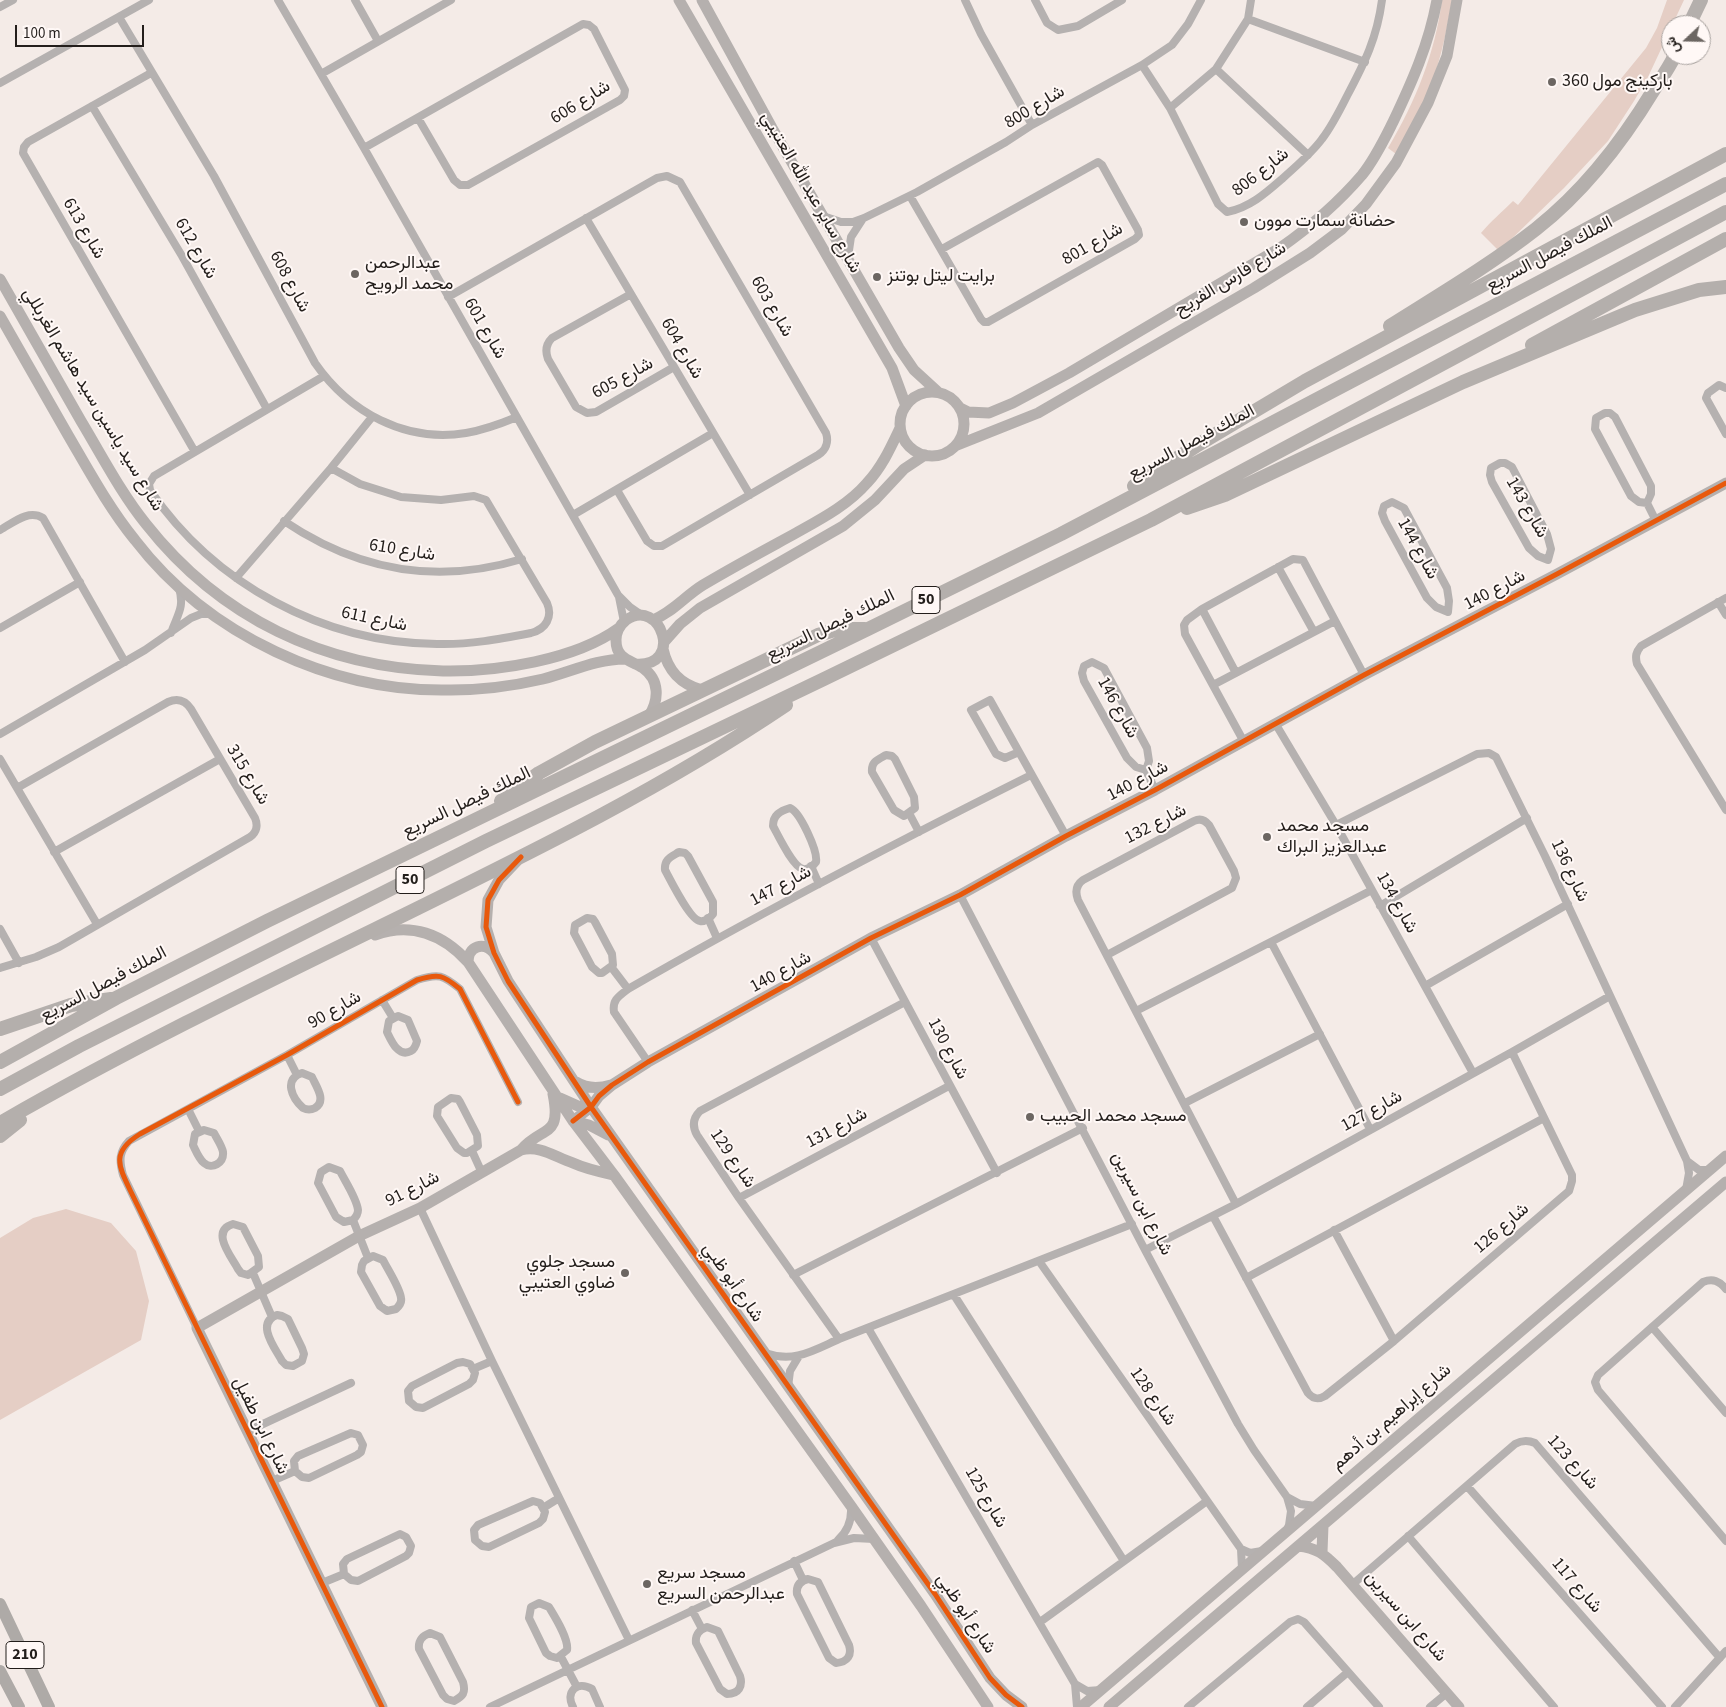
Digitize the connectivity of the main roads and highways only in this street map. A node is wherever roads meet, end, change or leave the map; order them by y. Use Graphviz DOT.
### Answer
graph roads {
  1 [pos="1701,0"];
  2 [pos="1694,15"];
  3 [pos="1669,65"];
  4 [pos="1726,154"];
  5 [pos="1726,184"];
  6 [pos="1726,212"];
  7 [pos="1726,239"];
  8 [pos="1726,287"];
  9 [pos="1305,381"];
  10 [pos="1463,382"];
  11 [pos="1151,520"];
  12 [pos="1060,534"];
  13 [pos="868,629"];
  14 [pos="824,679"];
  15 [pos="486,814"];
  16 [pos="116,998"];
  17 [pos="0,1029"];
  18 [pos="0,1062"];
  19 [pos="69,1084"];
  20 [pos="0,1089"];
  21 [pos="0,1123"];
  22 [pos="0,1136"];
  23 [pos="0,1604"];
  24 [pos="0,1671"];
  25 [pos="19,1707"];
  26 [pos="49,1707"];
  1 -- 2 [label="highway"];
  3 -- 9 [label="highway"];
  4 -- 9 [label="highway"];
  5 -- 12 [label="highway, الملك فيصل السريع / 50"];
  6 -- 11 [label="highway, 50"];
  7 -- 10 [label="highway"];
  8 -- 10 [label="highway"];
  9 -- 12 [label="highway"];
  10 -- 11 [label="highway"];
  11 -- 14 [label="highway, 50"];
  12 -- 13 [label="highway, الملك فيصل السريع / 50"];
  13 -- 15 [label="highway, الملك فيصل السريع / 50"];
  13 -- 15 [label="highway"];
  14 -- 19 [label="highway"];
  14 -- 20 [label="highway, 50"];
  15 -- 16 [label="highway, الملك فيصل السريع / 50"];
  16 -- 17 [label="highway"];
  16 -- 18 [label="highway, الملك فيصل السريع / 50"];
  19 -- 21 [label="highway"];
  19 -- 22 [label="highway"];
  23 -- 26 [label="main road, 210"];
  24 -- 25 [label="main road, 210"];
}
